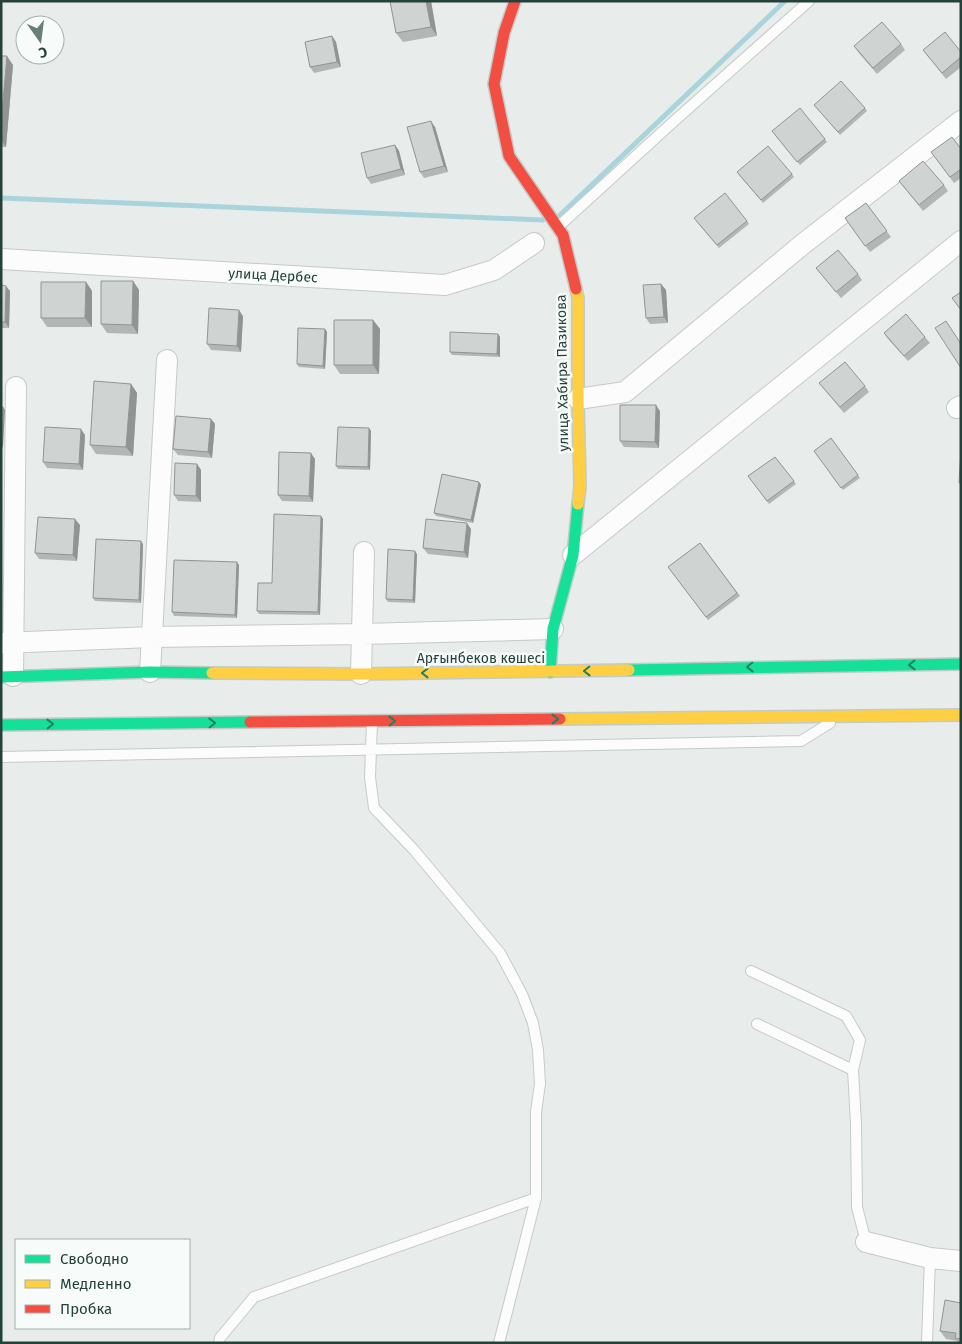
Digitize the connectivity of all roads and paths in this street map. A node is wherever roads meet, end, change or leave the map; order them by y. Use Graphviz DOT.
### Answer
graph roads {
  1 [pos="515,1"];
  2 [pos="809,1"];
  3 [pos="961,121"];
  4 [pos="558,227"];
  5 [pos="961,241"];
  6 [pos="534,243"];
  7 [pos="1,259"];
  8 [pos="167,360"];
  9 [pos="16,387"];
  10 [pos="578,399"];
  11 [pos="364,552"];
  12 [pos="573,555"];
  13 [pos="553,630"];
  14 [pos="362,634"];
  15 [pos="152,638"];
  16 [pos="7,643"];
  17 [pos="961,664"];
  18 [pos="150,672"];
  19 [pos="550,672"];
  20 [pos="361,674"];
  21 [pos="7,677"];
  22 [pos="961,715"];
  23 [pos="843,716"];
  24 [pos="372,721"];
  25 [pos="1,725"];
  26 [pos="371,749"];
  27 [pos="1,757"];
  28 [pos="751,971"];
  29 [pos="757,1024"];
  30 [pos="853,1070"];
  31 [pos="536,1198"];
  32 [pos="866,1242"];
  33 [pos="930,1258"];
  34 [pos="961,1261"];
  35 [pos="219,1343"];
  36 [pos="499,1343"];
  37 [pos="927,1343"];
  1 -- 4 [label="main road, улица Хабира Пазикова"];
  2 -- 4 [label="lane"];
  3 -- 10 [label="street"];
  4 -- 10 [label="main road, улица Хабира Пазикова"];
  5 -- 12 [label="street"];
  6 -- 7 [label="street, улица Дербес"];
  8 -- 15 [label="street"];
  9 -- 16 [label="street"];
  10 -- 12 [label="main road, улица Хабира Пазикова"];
  11 -- 14 [label="street"];
  12 -- 13 [label="main road, улица Хабира Пазикова"];
  13 -- 14 [label="street"];
  13 -- 19 [label="main road, улица Хабира Пазикова"];
  14 -- 15 [label="street"];
  14 -- 20 [label="street"];
  15 -- 16 [label="street"];
  15 -- 18 [label="street"];
  16 -- 21 [label="street"];
  17 -- 19 [label="main road, Арғынбеков көшесі, one-way"];
  18 -- 20 [label="main road, Арғынбеков көшесі"];
  18 -- 21 [label="main road, Арғынбеков көшесі"];
  19 -- 20 [label="main road, Арғынбеков көшесі, one-way"];
  22 -- 23 [label="main road"];
  24 -- 23 [label="main road, one-way"];
  23 -- 26 [label="lane"];
  25 -- 24 [label="main road, one-way"];
  24 -- 26 [label="lane"];
  26 -- 27 [label="lane"];
  26 -- 31 [label="lane"];
  28 -- 30 [label="lane"];
  29 -- 30 [label="lane"];
  30 -- 32 [label="lane"];
  31 -- 35 [label="lane"];
  31 -- 36 [label="lane"];
  32 -- 33 [label="street"];
  33 -- 34 [label="street"];
  33 -- 37 [label="lane"];
}
